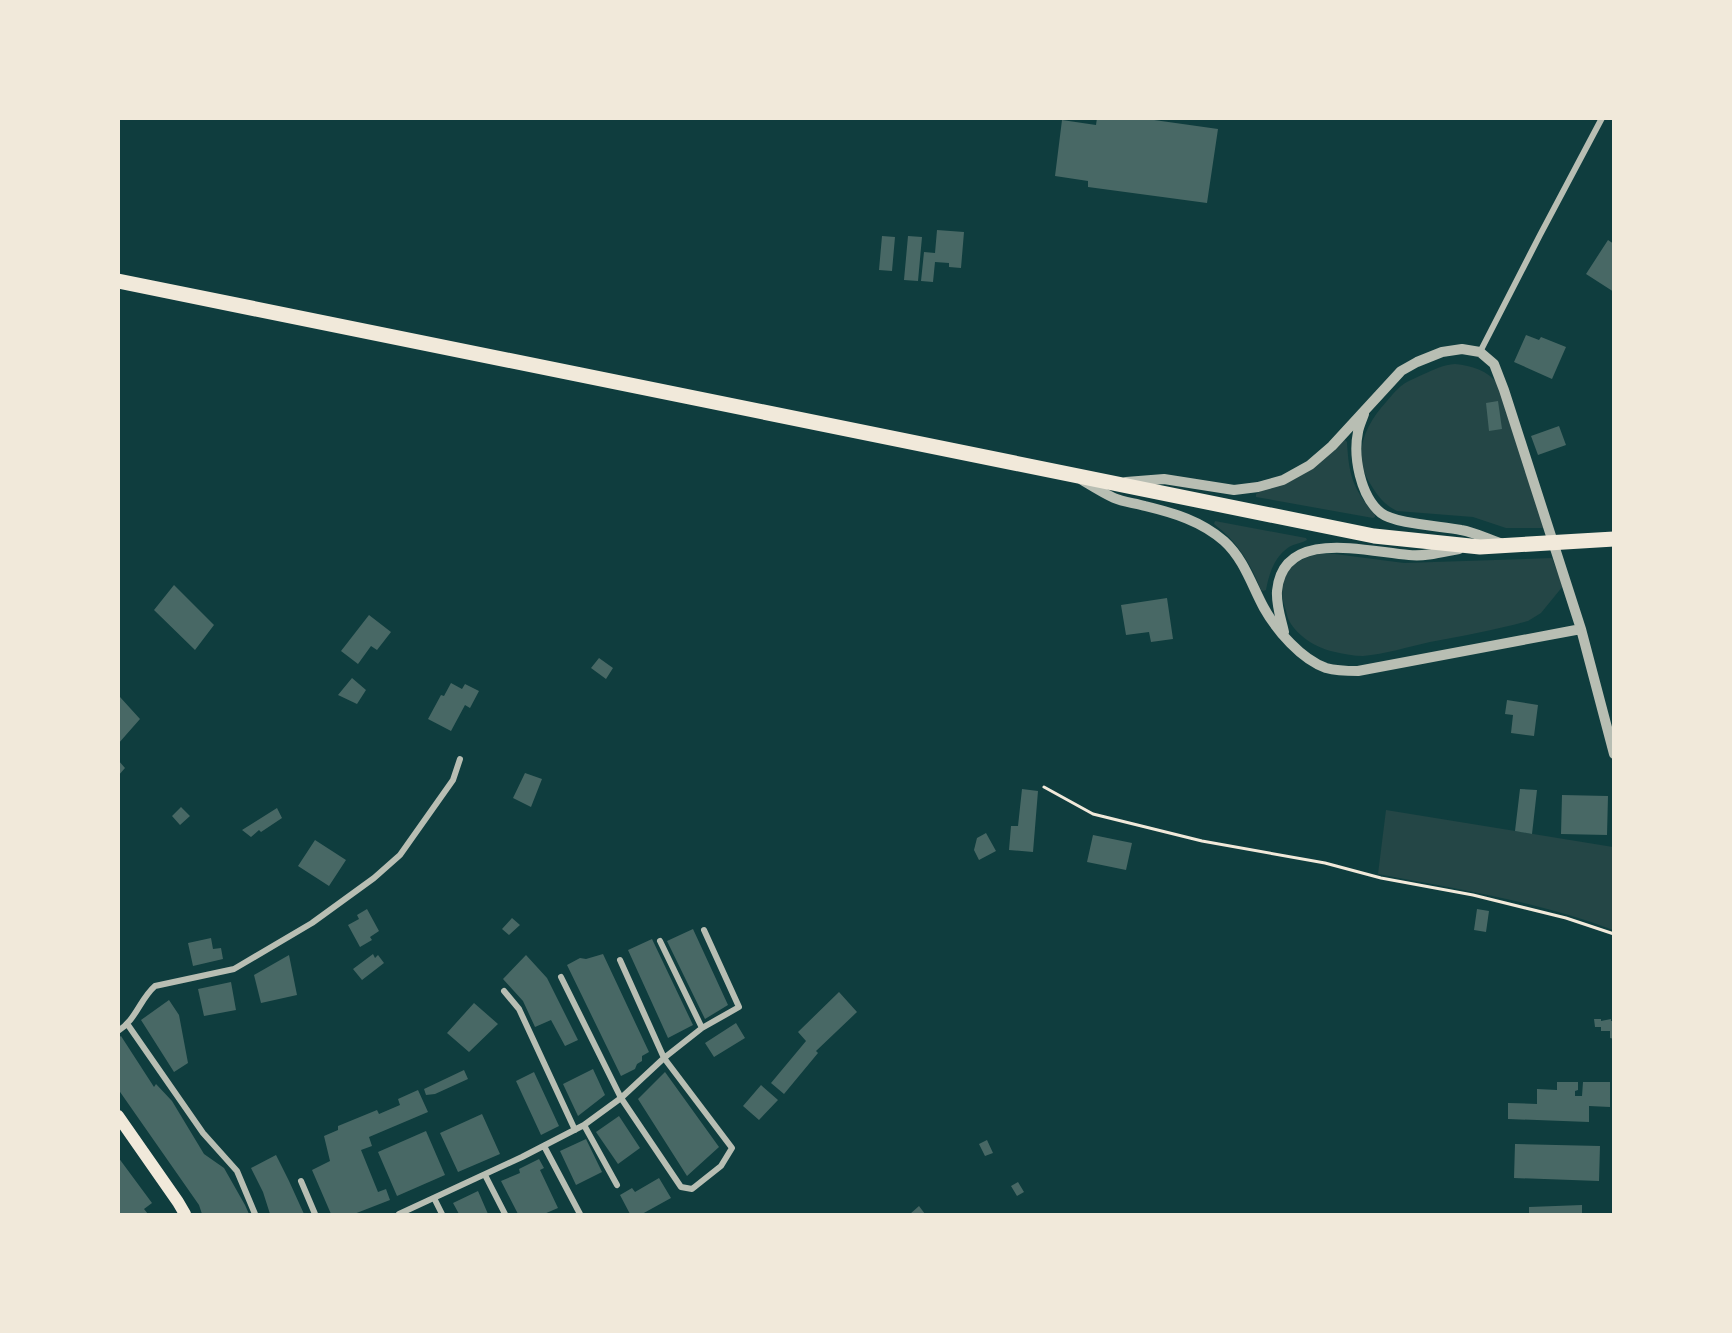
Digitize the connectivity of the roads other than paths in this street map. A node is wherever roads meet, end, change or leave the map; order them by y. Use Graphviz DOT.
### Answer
graph roads {
  1 [pos="1602,118"];
  2 [pos="118,281"];
  3 [pos="1480,352"];
  4 [pos="1366,408"];
  5 [pos="1071,474"];
  6 [pos="1115,483"];
  7 [pos="1614,539"];
  8 [pos="1480,546"];
  9 [pos="1508,546"];
  10 [pos="1581,629"];
  11 [pos="1286,638"];
  12 [pos="1614,754"];
  13 [pos="460,759"];
  14 [pos="704,930"];
  15 [pos="660,941"];
  16 [pos="620,960"];
  17 [pos="561,978"];
  18 [pos="504,991"];
  19 [pos="128,1025"];
  20 [pos="702,1028"];
  21 [pos="118,1031"];
  22 [pos="664,1058"];
  23 [pos="621,1098"];
  24 [pos="118,1116"];
  25 [pos="584,1125"];
  26 [pos="575,1130"];
  27 [pos="544,1146"];
  28 [pos="485,1175"];
  29 [pos="301,1181"];
  30 [pos="617,1185"];
  31 [pos="434,1198"];
  32 [pos="185,1215"];
  33 [pos="255,1215"];
  34 [pos="315,1215"];
  35 [pos="399,1215"];
  36 [pos="442,1215"];
  37 [pos="505,1215"];
  38 [pos="580,1215"];
  1 -- 3 [label="street"];
  2 -- 5 [label="main road"];
  3 -- 4 [label="street"];
  3 -- 10 [label="street"];
  4 -- 6 [label="street"];
  4 -- 9 [label="street"];
  5 -- 6 [label="main road"];
  5 -- 11 [label="street"];
  6 -- 8 [label="main road"];
  7 -- 9 [label="main road"];
  8 -- 9 [label="main road"];
  8 -- 11 [label="street"];
  10 -- 11 [label="street"];
  10 -- 12 [label="street"];
  13 -- 19 [label="street"];
  14 -- 20 [label="street"];
  15 -- 20 [label="street"];
  16 -- 22 [label="street"];
  17 -- 23 [label="street"];
  18 -- 26 [label="street"];
  19 -- 21 [label="street"];
  19 -- 33 [label="street"];
  20 -- 22 [label="street"];
  22 -- 23 [label="street"];
  22 -- 23 [label="street"];
  23 -- 25 [label="street"];
  24 -- 32 [label="main road"];
  25 -- 26 [label="street"];
  25 -- 30 [label="street"];
  26 -- 27 [label="street"];
  27 -- 28 [label="street"];
  27 -- 38 [label="street"];
  28 -- 31 [label="street"];
  28 -- 37 [label="street"];
  29 -- 34 [label="street"];
  31 -- 35 [label="street"];
  31 -- 36 [label="street"];
}
